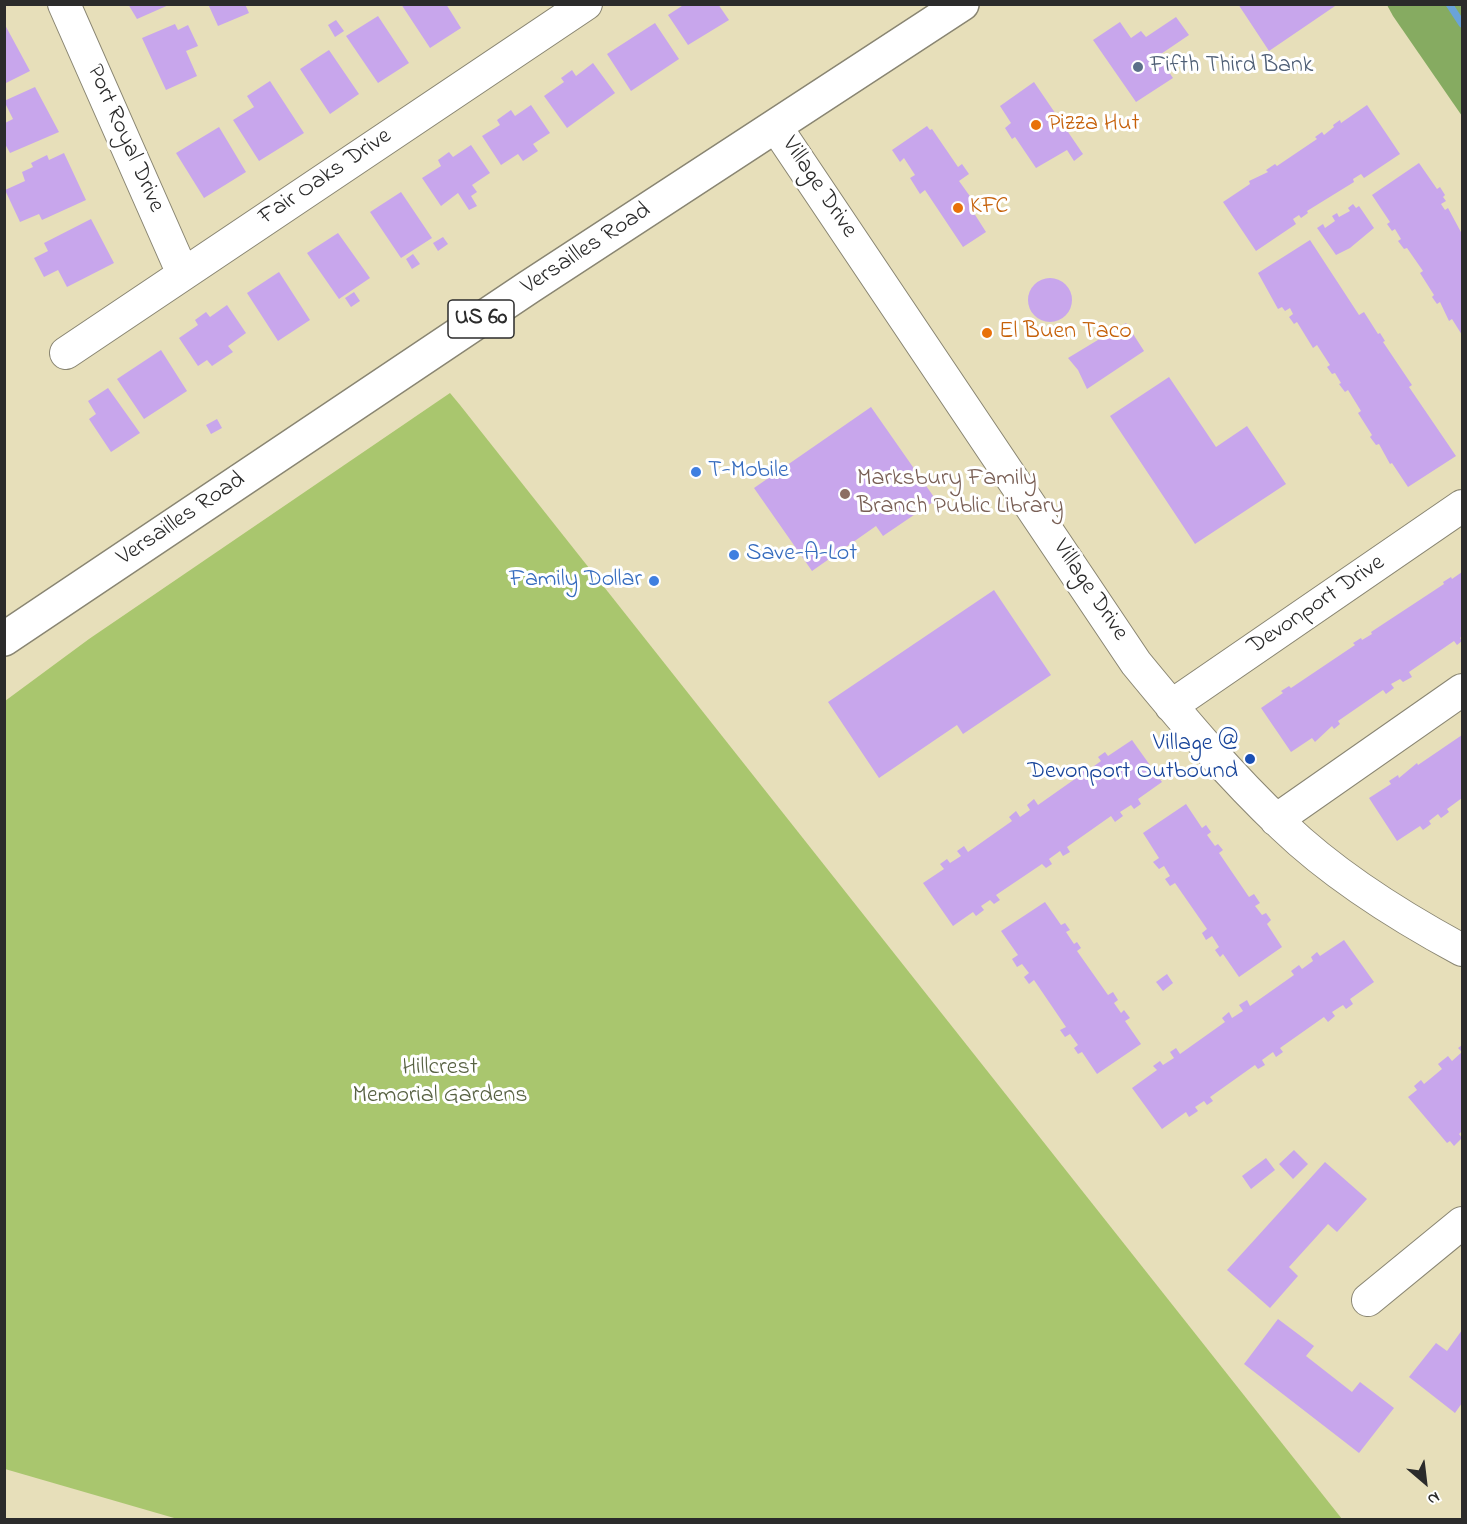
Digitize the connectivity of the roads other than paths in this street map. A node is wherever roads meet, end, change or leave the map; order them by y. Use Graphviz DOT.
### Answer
graph roads {
  1 [pos="64,4"];
  2 [pos="586,4"];
  3 [pos="962,4"];
  4 [pos="776,127"];
  5 [pos="183,274"];
  6 [pos="66,353"];
  7 [pos="1462,506"];
  8 [pos="4,639"];
  9 [pos="1462,690"];
  10 [pos="1171,706"];
  11 [pos="1276,820"];
  12 [pos="1462,950"];
  13 [pos="1462,1223"];
  14 [pos="1368,1300"];
  1 -- 5 [label="street, Port Royal Drive"];
  2 -- 5 [label="street, Fair Oaks Drive"];
  3 -- 4 [label="main road, Versailles Road / US 60"];
  4 -- 8 [label="main road, Versailles Road / US 60"];
  4 -- 10 [label="street, Village Drive"];
  5 -- 6 [label="street, Fair Oaks Drive"];
  7 -- 10 [label="street, Devonport Drive"];
  9 -- 11 [label="street"];
  10 -- 11 [label="street, Village Drive"];
  11 -- 12 [label="street, Village Drive"];
  13 -- 14 [label="street"];
}
